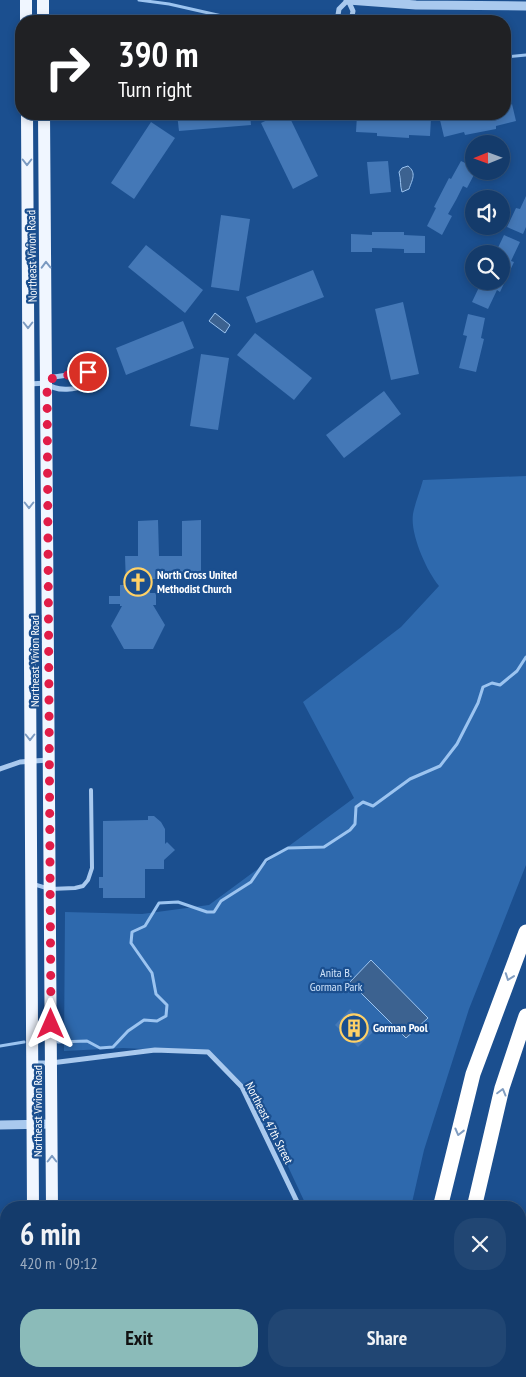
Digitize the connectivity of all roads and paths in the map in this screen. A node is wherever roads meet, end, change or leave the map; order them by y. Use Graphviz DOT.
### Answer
graph roads {
  1 [pos="26,0"];
  2 [pos="43,0"];
  3 [pos="348,0"];
  4 [pos="526,6"];
  5 [pos="26,15"];
  6 [pos="43,15"];
  7 [pos="338,15"];
  8 [pos="352,15"];
  9 [pos="27,120"];
  10 [pos="44,120"];
  11 [pos="47,383"];
  12 [pos="28,384"];
  13 [pos="29,474"];
  14 [pos="48,493"];
  15 [pos="30,760"];
  16 [pos="49,760"];
  17 [pos="0,769"];
  18 [pos="91,790"];
  19 [pos="31,884"];
  20 [pos="50,889"];
  21 [pos="526,932"];
  22 [pos="526,1016"];
  23 [pos="51,1063"];
  24 [pos="32,1064"];
  25 [pos="33,1124"];
  26 [pos="51,1124"];
  27 [pos="0,1125"];
  28 [pos="33,1201"];
  29 [pos="52,1201"];
  30 [pos="297,1201"];
  31 [pos="442,1201"];
  32 [pos="476,1201"];
  1 -- 5 [label="main road"];
  2 -- 6 [label="main road"];
  3 -- 4 [label="street"];
  3 -- 7 [label="street"];
  3 -- 8 [label="street"];
  9 -- 12 [label="main road, Northeast Vivion Road, one-way"];
  11 -- 10 [label="main road, Northeast Vivion Road, one-way"];
  11 -- 11 [label="street"];
  11 -- 12 [label="street"];
  11 -- 14 [label="main road, Northeast Vivion Road"];
  12 -- 13 [label="main road, Northeast Vivion Road"];
  13 -- 14 [label="main road"];
  13 -- 15 [label="main road, Northeast Vivion Road, one-way"];
  14 -- 16 [label="main road, Northeast Vivion Road"];
  15 -- 16 [label="street"];
  15 -- 17 [label="street"];
  15 -- 19 [label="main road, Northeast Vivion Road"];
  16 -- 20 [label="main road, Northeast Vivion Road"];
  18 -- 20 [label="lane"];
  19 -- 20 [label="lane"];
  19 -- 24 [label="main road, Northeast Vivion Road"];
  20 -- 23 [label="main road, Northeast Vivion Road"];
  21 -- 31 [label="highway, one-way"];
  32 -- 22 [label="highway, one-way"];
  23 -- 24 [label="street, Northeast 47th Street"];
  23 -- 26 [label="main road, Northeast Vivion Road"];
  23 -- 30 [label="street, Northeast 47th Street"];
  24 -- 25 [label="main road, Northeast Vivion Road"];
  25 -- 26 [label="street"];
  25 -- 27 [label="street"];
  25 -- 28 [label="main road, Northeast Vivion Road"];
  29 -- 26 [label="main road, Northeast Vivion Road, one-way"];
}
